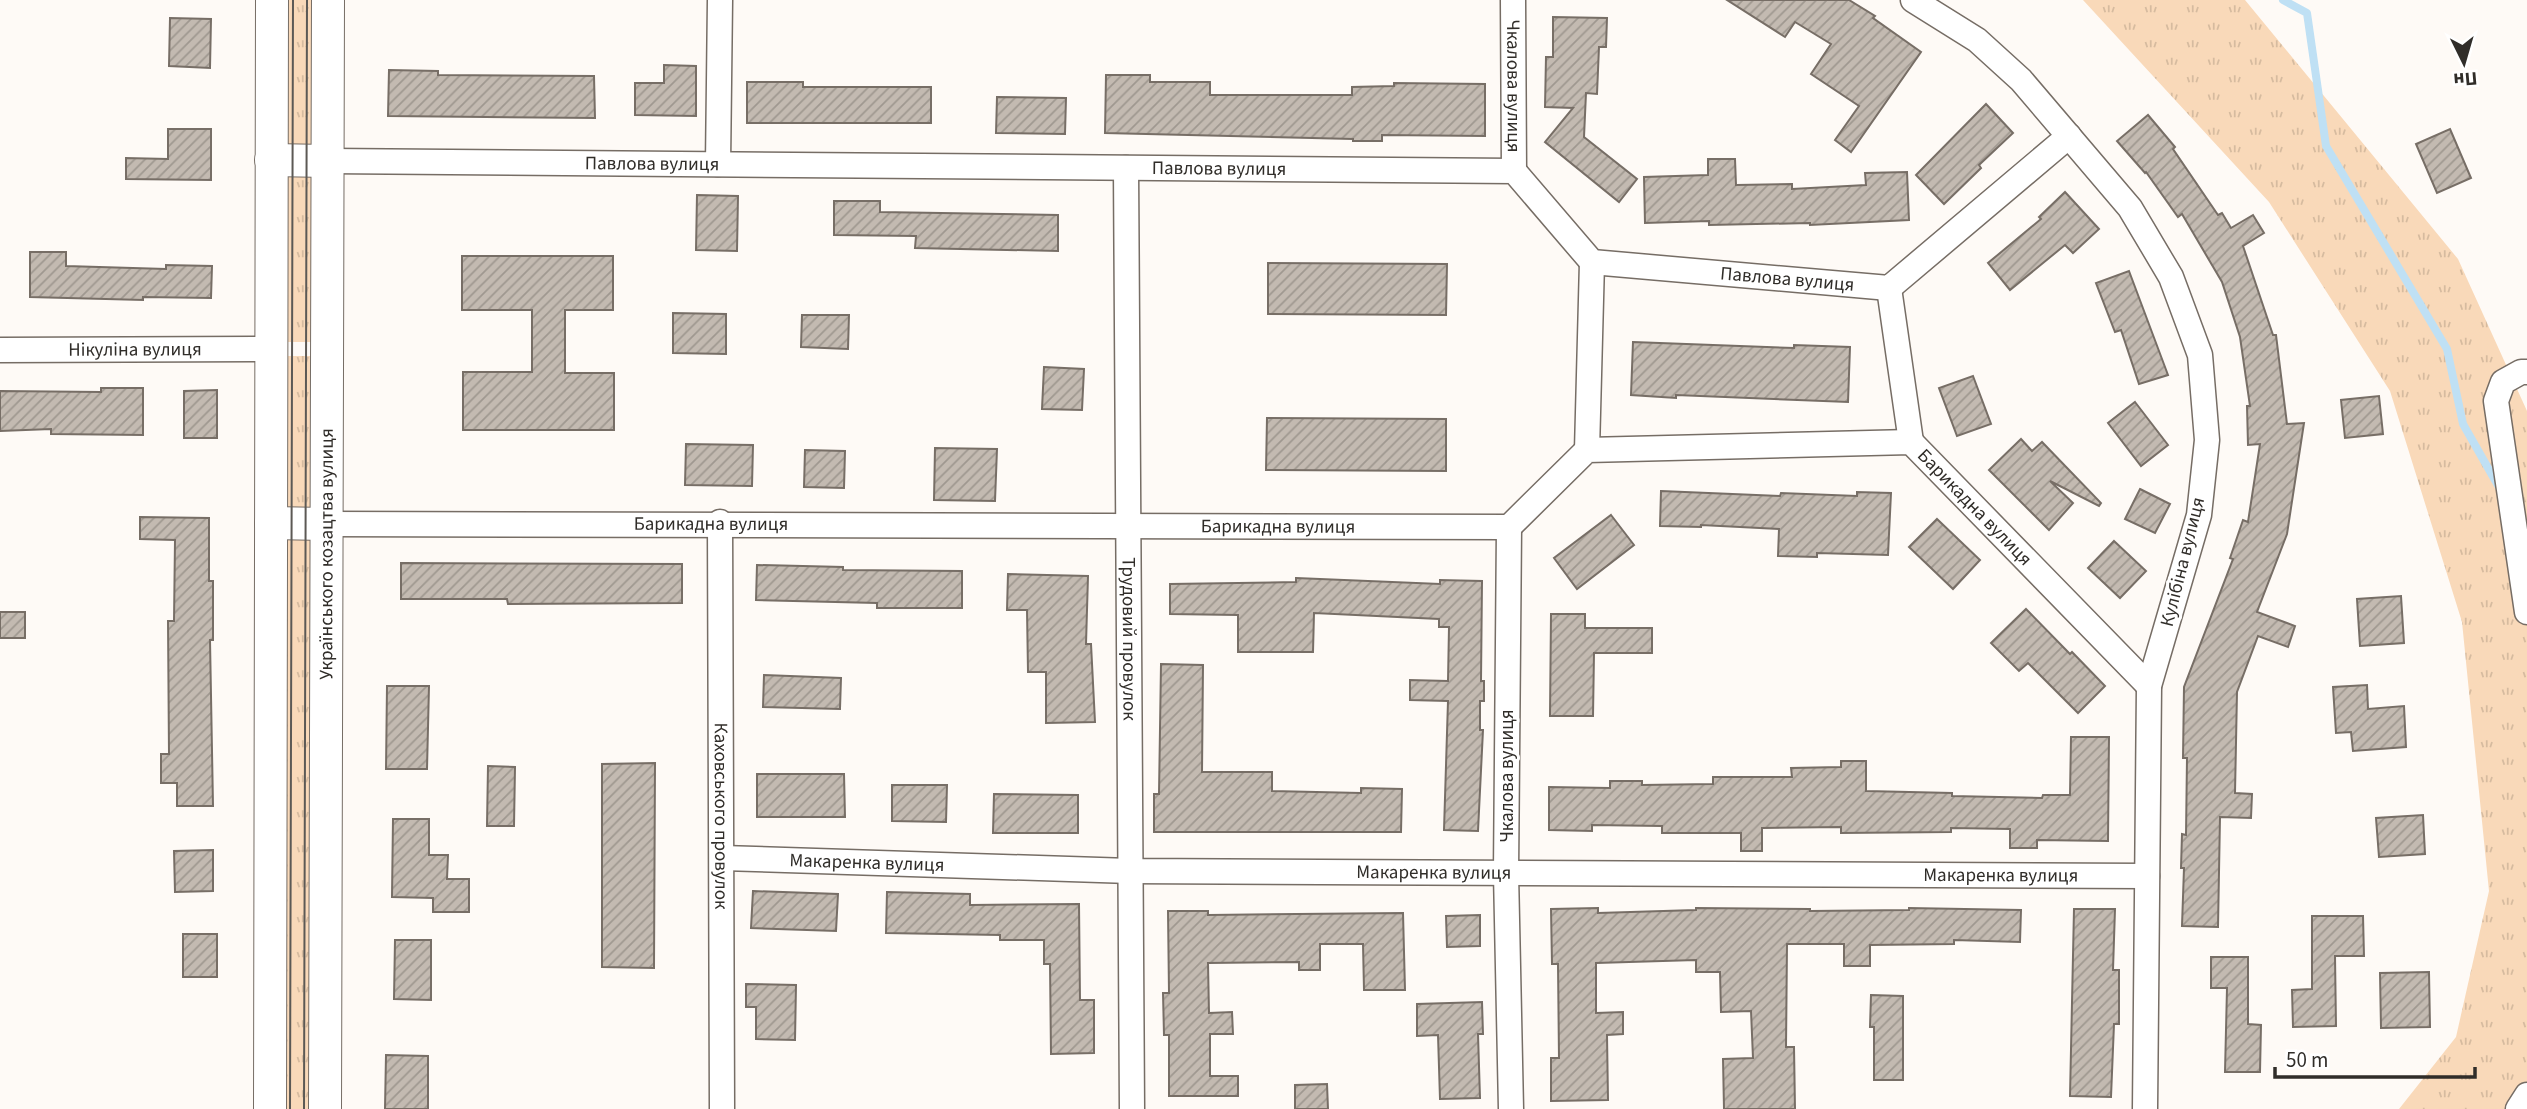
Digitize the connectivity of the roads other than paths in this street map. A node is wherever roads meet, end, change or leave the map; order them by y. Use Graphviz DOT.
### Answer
graph roads {
  1 [pos="272,0"];
  2 [pos="328,0"];
  3 [pos="720,0"];
  4 [pos="1513,0"];
  5 [pos="1913,0"];
  6 [pos="2068,136"];
  7 [pos="271,160"];
  8 [pos="328,161"];
  9 [pos="718,164"];
  10 [pos="1126,168"];
  11 [pos="1514,172"];
  12 [pos="1592,262"];
  13 [pos="1888,288"];
  14 [pos="271,349"];
  15 [pos="0,350"];
  16 [pos="2527,372"];
  17 [pos="1911,442"];
  18 [pos="1587,450"];
  19 [pos="720,522"];
  20 [pos="271,523"];
  21 [pos="326,524"];
  22 [pos="1126,527"];
  23 [pos="1509,527"];
  24 [pos="2527,612"];
  25 [pos="2149,686"];
  26 [pos="722,858"];
  27 [pos="1130,871"];
  28 [pos="1506,873"];
  29 [pos="2147,876"];
  30 [pos="2527,1095"];
  31 [pos="270,1109"];
  32 [pos="325,1109"];
  33 [pos="722,1109"];
  34 [pos="1132,1109"];
  35 [pos="1511,1109"];
  36 [pos="2145,1109"];
  37 [pos="2518,1109"];
  1 -- 7 [label="street"];
  2 -- 8 [label="street, Українського козацтва вулиця"];
  3 -- 9 [label="street"];
  4 -- 11 [label="street, Чкалова вулиця"];
  5 -- 6 [label="street, Кулібіна вулиця"];
  6 -- 13 [label="street"];
  6 -- 25 [label="street, Кулібіна вулиця"];
  7 -- 8 [label="street, Павлова вулиця"];
  7 -- 14 [label="street"];
  8 -- 9 [label="street, Павлова вулиця"];
  8 -- 21 [label="street, Українського козацтва вулиця"];
  9 -- 10 [label="street, Павлова вулиця"];
  10 -- 11 [label="street, Павлова вулиця"];
  10 -- 22 [label="street, Трудовий провулок"];
  11 -- 12 [label="street"];
  12 -- 13 [label="street, Павлова вулиця"];
  12 -- 18 [label="street"];
  13 -- 17 [label="street"];
  14 -- 15 [label="street, Нікуліна вулиця"];
  14 -- 20 [label="street"];
  16 -- 24 [label="street"];
  17 -- 18 [label="street, Барикадна вулиця"];
  17 -- 25 [label="street, Барикадна вулиця"];
  18 -- 23 [label="street"];
  19 -- 21 [label="street, Барикадна вулиця"];
  19 -- 22 [label="street, Барикадна вулиця"];
  19 -- 26 [label="street, Каховського провулок"];
  20 -- 21 [label="street, Барикадна вулиця"];
  20 -- 31 [label="street"];
  21 -- 32 [label="street, Українського козацтва вулиця"];
  22 -- 23 [label="street, Барикадна вулиця"];
  22 -- 27 [label="street, Трудовий провулок"];
  23 -- 28 [label="street, Чкалова вулиця"];
  25 -- 29 [label="street, Кулібіна вулиця"];
  26 -- 27 [label="street, Макаренка вулиця"];
  26 -- 33 [label="street, Каховського провулок"];
  27 -- 28 [label="street, Макаренка вулиця"];
  27 -- 34 [label="street, Трудовий провулок"];
  28 -- 29 [label="street, Макаренка вулиця"];
  28 -- 35 [label="street, Чкалова вулиця"];
  29 -- 36 [label="street, Кулібіна вулиця"];
  30 -- 37 [label="street"];
}
